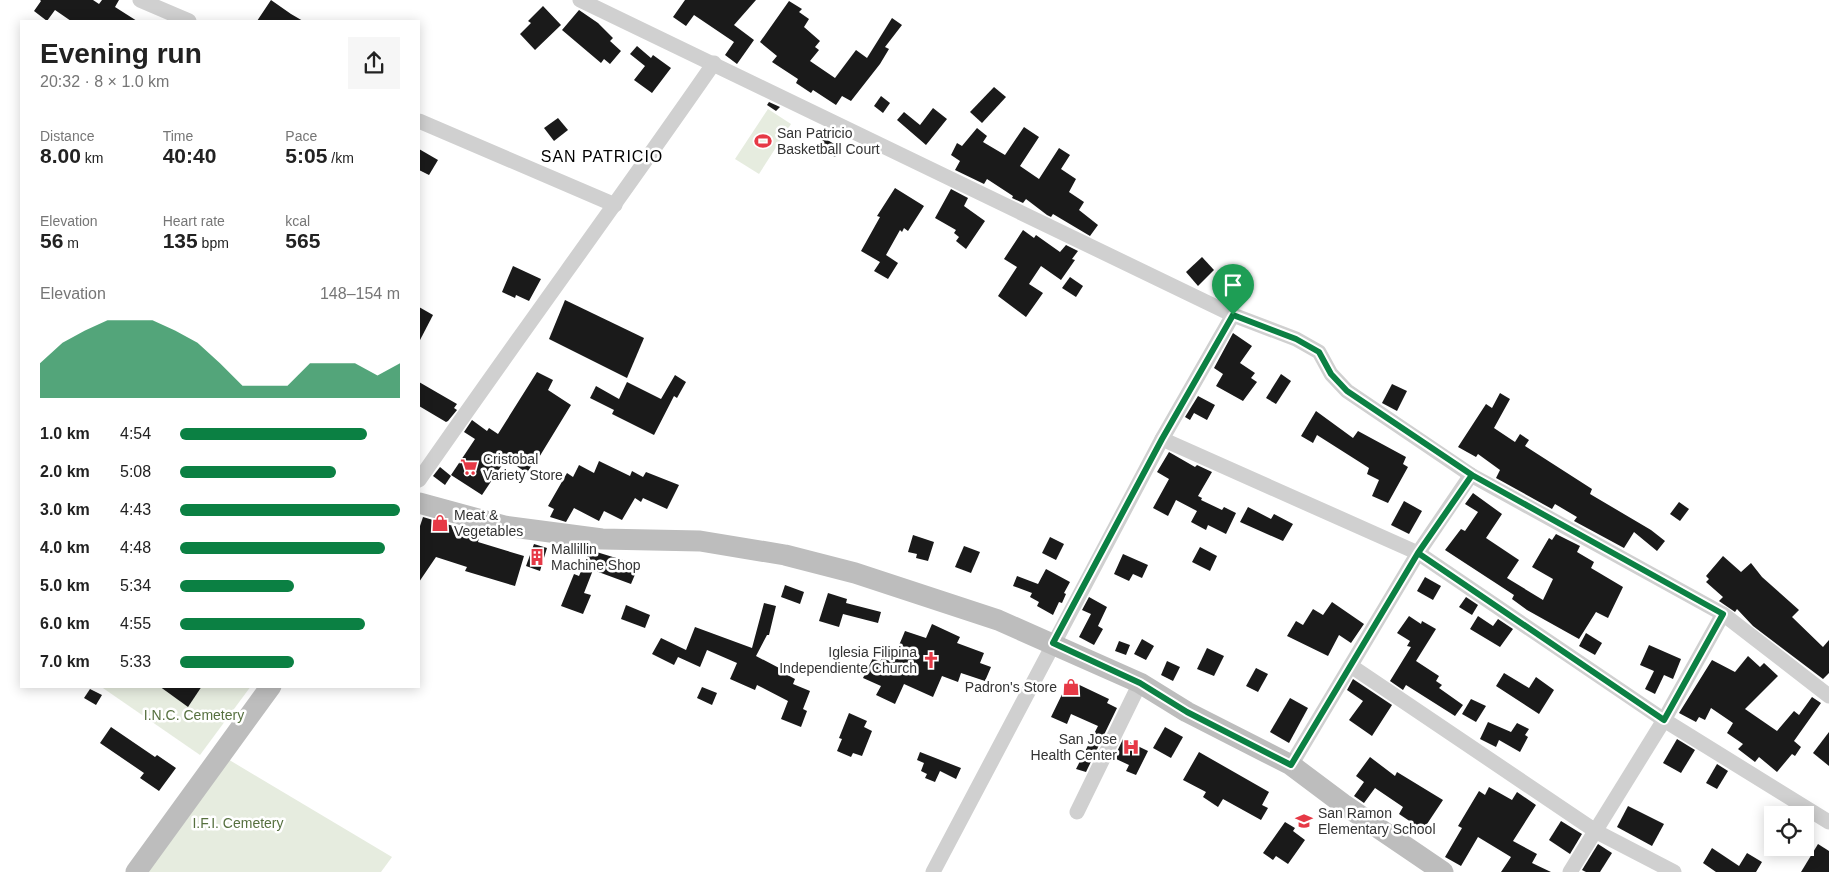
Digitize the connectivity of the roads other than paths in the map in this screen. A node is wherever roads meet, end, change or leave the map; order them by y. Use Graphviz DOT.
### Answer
graph roads {
  1 [pos="140,0"];
  2 [pos="580,0"];
  3 [pos="187,20"];
  4 [pos="714,63"];
  5 [pos="420,120"];
  6 [pos="615,205"];
  7 [pos="1233,315"];
  8 [pos="1162,439"];
  9 [pos="1472,475"];
  10 [pos="420,479"];
  11 [pos="420,503"];
  12 [pos="1418,553"];
  13 [pos="1723,614"];
  14 [pos="1053,643"];
  15 [pos="1351,666"];
  16 [pos="1140,683"];
  17 [pos="270,688"];
  18 [pos="1829,696"];
  19 [pos="1664,720"];
  20 [pos="1291,765"];
  21 [pos="1077,812"];
  22 [pos="1829,822"];
  23 [pos="1597,832"];
  24 [pos="136,872"];
  25 [pos="933,872"];
  26 [pos="1443,872"];
  27 [pos="1570,872"];
  28 [pos="1674,872"];
  1 -- 3 [label="street"];
  2 -- 4 [label="street"];
  4 -- 6 [label="street"];
  4 -- 7 [label="street"];
  5 -- 6 [label="street"];
  6 -- 10 [label="street"];
  7 -- 8 [label="street"];
  7 -- 9 [label="street"];
  8 -- 12 [label="street"];
  8 -- 14 [label="street"];
  9 -- 12 [label="street"];
  9 -- 13 [label="street"];
  11 -- 14 [label="street"];
  12 -- 15 [label="street"];
  12 -- 19 [label="street"];
  13 -- 18 [label="street"];
  13 -- 19 [label="street"];
  14 -- 16 [label="street"];
  14 -- 25 [label="street"];
  15 -- 20 [label="street"];
  15 -- 23 [label="street"];
  16 -- 20 [label="street"];
  16 -- 21 [label="street"];
  17 -- 24 [label="street"];
  19 -- 22 [label="street"];
  19 -- 23 [label="street"];
  20 -- 26 [label="street"];
  23 -- 27 [label="street"];
  23 -- 28 [label="street"];
}
